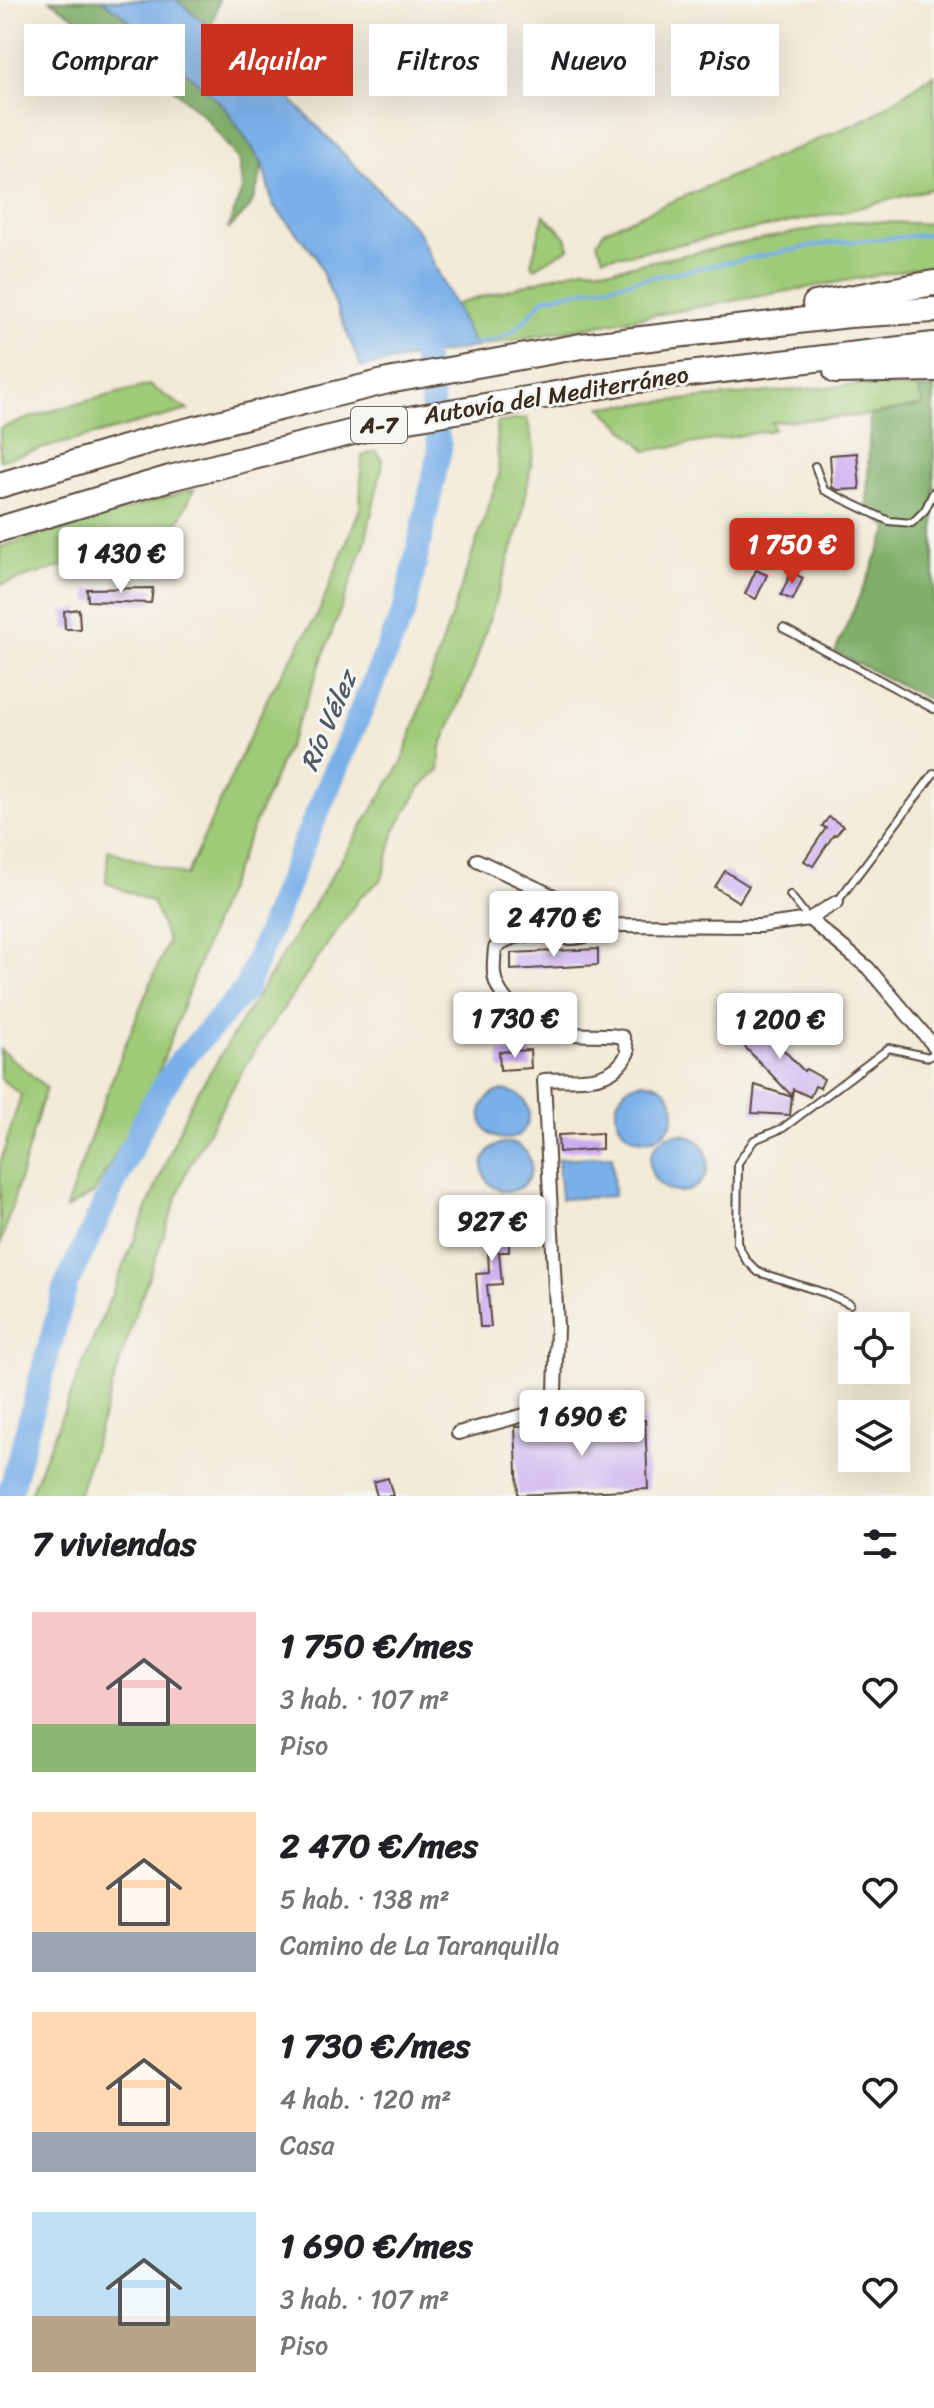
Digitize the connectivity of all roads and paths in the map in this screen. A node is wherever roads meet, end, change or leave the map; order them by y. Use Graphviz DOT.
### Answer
graph roads {
  1 [pos="934,283"];
  2 [pos="934,310"];
  3 [pos="934,345"];
  4 [pos="581,346"];
  5 [pos="934,369"];
  6 [pos="638,380"];
  7 [pos="815,466"];
  8 [pos="0,485"];
  9 [pos="934,491"];
  10 [pos="0,529"];
  11 [pos="783,628"];
  12 [pos="934,709"];
  13 [pos="934,773"];
  14 [pos="477,860"];
  15 [pos="790,895"];
  16 [pos="837,902"];
  17 [pos="809,919"];
  18 [pos="615,925"];
  19 [pos="934,1046"];
  20 [pos="934,1052"];
  21 [pos="850,1304"];
  22 [pos="458,1433"];
  1 -- 4 [label="highway"];
  2 -- 4 [label="highway, Autovía del Mediterráneo / A-7"];
  3 -- 6 [label="highway, Autovía del Mediterráneo / A-7"];
  4 -- 8 [label="highway, Autovía del Mediterráneo / A-7"];
  5 -- 6 [label="highway"];
  6 -- 10 [label="highway, Autovía del Mediterráneo / A-7"];
  7 -- 9 [label="lane"];
  11 -- 12 [label="lane"];
  13 -- 16 [label="lane"];
  14 -- 18 [label="street"];
  15 -- 17 [label="lane"];
  16 -- 17 [label="street"];
  17 -- 18 [label="street"];
  17 -- 19 [label="street"];
  18 -- 22 [label="street"];
  20 -- 21 [label="lane"];
}
